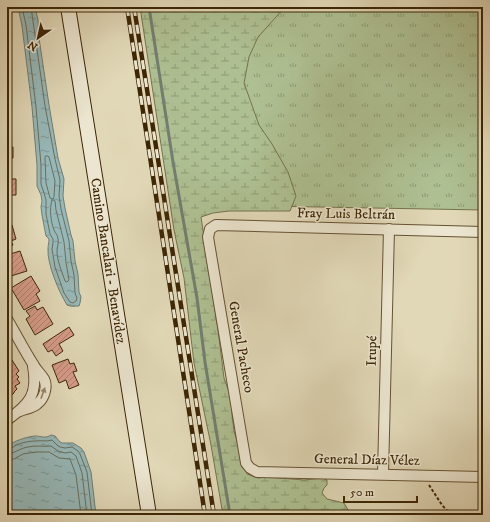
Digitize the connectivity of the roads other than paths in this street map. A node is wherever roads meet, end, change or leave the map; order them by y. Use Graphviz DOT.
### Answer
graph roads {
  1 [pos="68,7"];
  2 [pos="210,229"];
  3 [pos="389,229"];
  4 [pos="483,232"];
  5 [pos="7,319"];
  6 [pos="7,420"];
  7 [pos="250,468"];
  8 [pos="383,474"];
  9 [pos="483,477"];
  10 [pos="149,515"];
  1 -- 10 [label="main road, Camino Bancalari - Benavídez"];
  2 -- 3 [label="street, Fray Luis Beltrán"];
  2 -- 7 [label="street, General Pacheco"];
  3 -- 4 [label="street, Fray Luis Beltrán"];
  3 -- 8 [label="street, Irupé"];
  5 -- 6 [label="street"];
  7 -- 8 [label="street, General Díaz Vélez"];
  8 -- 9 [label="street, General Díaz Vélez"];
}
